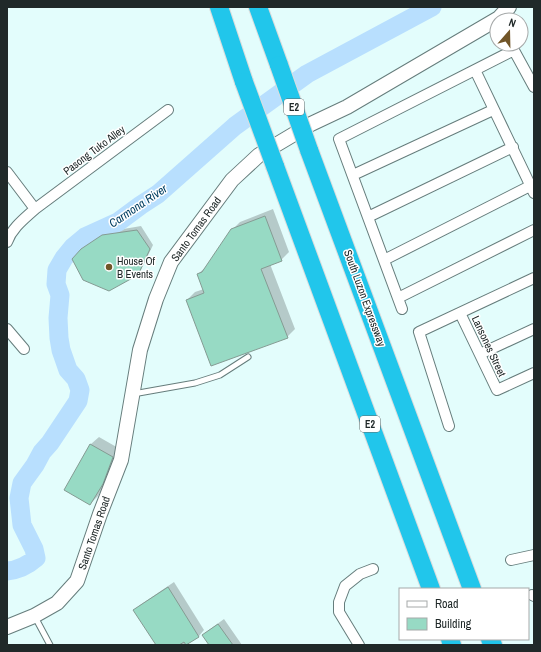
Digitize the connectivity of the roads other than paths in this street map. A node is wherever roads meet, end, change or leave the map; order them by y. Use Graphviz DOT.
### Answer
graph roads {
  1 [pos="218,7"];
  2 [pos="258,7"];
  3 [pos="489,25"];
  4 [pos="504,52"];
  5 [pos="515,52"];
  6 [pos="475,70"];
  7 [pos="534,87"];
  8 [pos="168,110"];
  9 [pos="493,110"];
  10 [pos="513,147"];
  11 [pos="7,172"];
  12 [pos="353,175"];
  13 [pos="532,189"];
  14 [pos="35,209"];
  15 [pos="368,217"];
  16 [pos="534,230"];
  17 [pos="7,242"];
  18 [pos="384,260"];
  19 [pos="534,278"];
  20 [pos="398,298"];
  21 [pos="402,309"];
  22 [pos="460,313"];
  23 [pos="7,329"];
  24 [pos="534,329"];
  25 [pos="24,349"];
  26 [pos="480,354"];
  27 [pos="248,357"];
  28 [pos="534,373"];
  29 [pos="132,394"];
  30 [pos="449,426"];
  31 [pos="534,555"];
  32 [pos="511,560"];
  33 [pos="373,569"];
  34 [pos="432,588"];
  35 [pos="472,588"];
  36 [pos="34,616"];
  37 [pos="7,627"];
  38 [pos="50,645"];
  39 [pos="359,645"];
  1 -- 34 [label="highway, E2, bridge"];
  2 -- 35 [label="highway, South Luzon Expressway / E2, bridge"];
  3 -- 29 [label="street, Santo Tomas Road"];
  4 -- 6 [label="street"];
  5 -- 7 [label="street"];
  6 -- 9 [label="street"];
  6 -- 12 [label="street"];
  8 -- 14 [label="street, Pasong Tuko Alley"];
  9 -- 10 [label="street"];
  9 -- 12 [label="street"];
  10 -- 13 [label="street"];
  10 -- 15 [label="street"];
  11 -- 14 [label="street"];
  12 -- 15 [label="street"];
  13 -- 18 [label="street"];
  14 -- 17 [label="street, Pasong Tuko Alley"];
  15 -- 18 [label="street"];
  16 -- 20 [label="street"];
  18 -- 20 [label="street"];
  19 -- 22 [label="street"];
  20 -- 21 [label="street"];
  22 -- 26 [label="street, Lansones Street"];
  22 -- 30 [label="street"];
  23 -- 25 [label="street"];
  24 -- 26 [label="street"];
  26 -- 28 [label="street, Lansones Street"];
  27 -- 29 [label="lane"];
  29 -- 36 [label="street, Santo Tomas Road"];
  31 -- 32 [label="street"];
  33 -- 39 [label="street"];
  36 -- 37 [label="street, Santo Tomas Road"];
  36 -- 38 [label="lane"];
}
